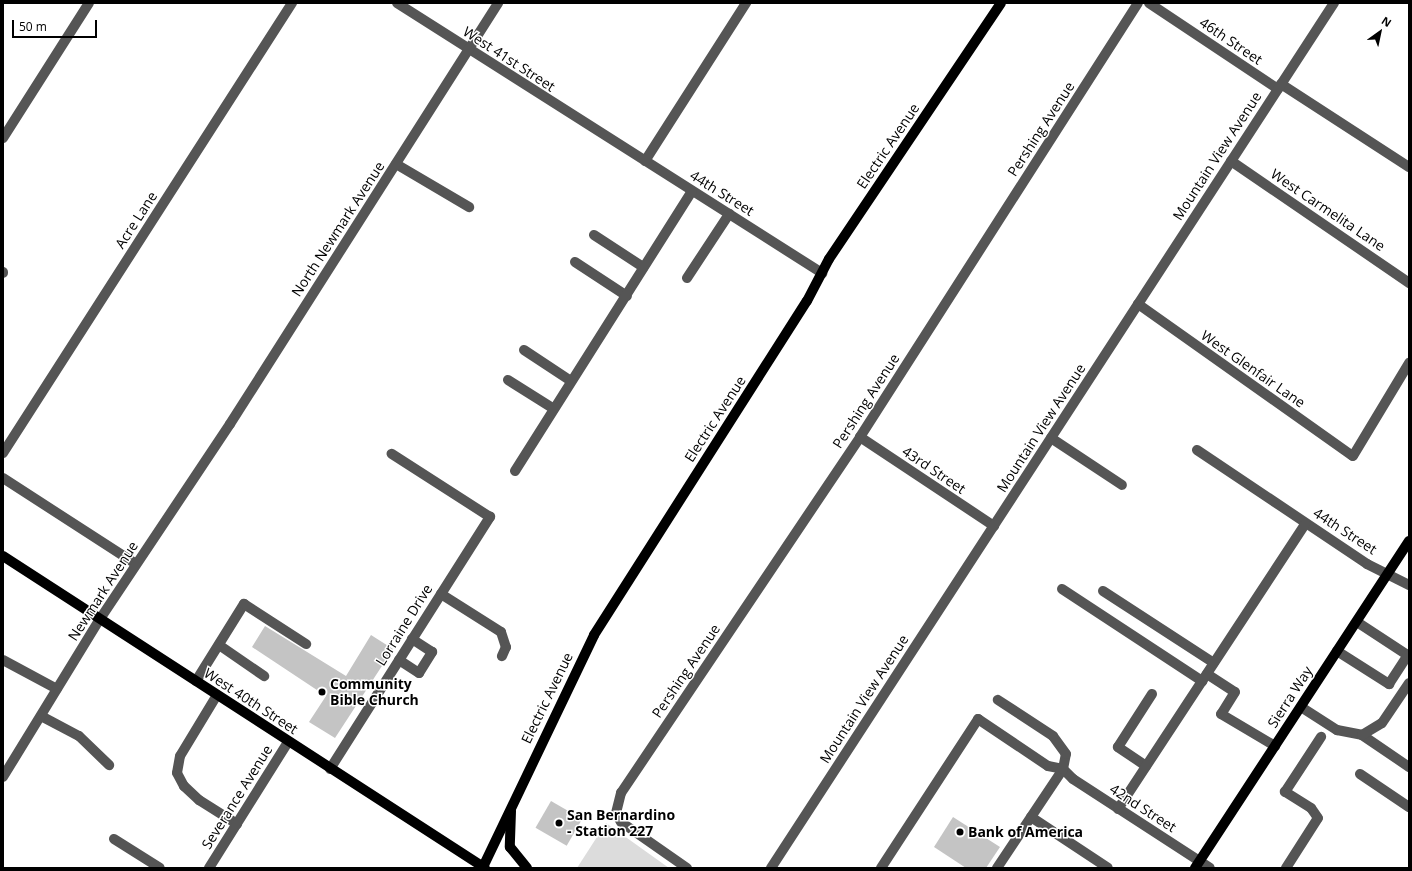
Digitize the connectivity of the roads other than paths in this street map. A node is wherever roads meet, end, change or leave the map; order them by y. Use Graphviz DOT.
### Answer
graph roads {
  1 [pos="89,3"];
  2 [pos="292,3"];
  3 [pos="397,3"];
  4 [pos="498,3"];
  5 [pos="746,3"];
  6 [pos="1001,3"];
  7 [pos="1138,3"];
  8 [pos="1149,3"];
  9 [pos="1334,3"];
  10 [pos="469,50"];
  11 [pos="1279,86"];
  12 [pos="7,125"];
  13 [pos="3,138"];
  14 [pos="607,138"];
  15 [pos="645,161"];
  16 [pos="1231,161"];
  17 [pos="396,164"];
  18 [pos="1409,168"];
  19 [pos="692,191"];
  20 [pos="468,207"];
  21 [pos="729,214"];
  22 [pos="594,235"];
  23 [pos="574,262"];
  24 [pos="643,267"];
  25 [pos="822,273"];
  26 [pos="688,278"];
  27 [pos="1409,282"];
  28 [pos="627,296"];
  29 [pos="1138,304"];
  30 [pos="524,350"];
  31 [pos="1409,363"];
  32 [pos="508,380"];
  33 [pos="571,381"];
  34 [pos="554,409"];
  35 [pos="230,424"];
  36 [pos="860,437"];
  37 [pos="1051,438"];
  38 [pos="1198,450"];
  39 [pos="3,453"];
  40 [pos="392,454"];
  41 [pos="516,471"];
  42 [pos="3,478"];
  43 [pos="1122,485"];
  44 [pos="1305,524"];
  45 [pos="994,526"];
  46 [pos="1409,541"];
  47 [pos="3,556"];
  48 [pos="136,564"];
  49 [pos="1389,572"];
  50 [pos="1409,585"];
  51 [pos="1062,589"];
  52 [pos="1103,591"];
  53 [pos="441,594"];
  54 [pos="100,620"];
  55 [pos="1357,622"];
  56 [pos="412,639"];
  57 [pos="306,644"];
  58 [pos="218,645"];
  59 [pos="1337,651"];
  60 [pos="502,656"];
  61 [pos="1408,656"];
  62 [pos="3,660"];
  63 [pos="399,660"];
  64 [pos="1214,663"];
  65 [pos="264,676"];
  66 [pos="1204,677"];
  67 [pos="196,681"];
  68 [pos="1409,683"];
  69 [pos="57,690"];
  70 [pos="1152,694"];
  71 [pos="217,695"];
  72 [pos="998,700"];
  73 [pos="1300,707"];
  74 [pos="41,716"];
  75 [pos="1362,735"];
  76 [pos="1321,738"];
  77 [pos="288,742"];
  78 [pos="1275,746"];
  79 [pos="109,765"];
  80 [pos="1146,766"];
  81 [pos="1409,767"];
  82 [pos="330,769"];
  83 [pos="1063,769"];
  84 [pos="1360,774"];
  85 [pos="3,777"];
  86 [pos="512,803"];
  87 [pos="1409,807"];
  88 [pos="1118,809"];
  89 [pos="1031,817"];
  90 [pos="237,824"];
  91 [pos="114,839"];
  92 [pos="1197,864"];
  93 [pos="160,868"];
  94 [pos="209,868"];
  95 [pos="483,868"];
  96 [pos="527,868"];
  97 [pos="687,868"];
  98 [pos="771,868"];
  99 [pos="881,868"];
  100 [pos="998,868"];
  101 [pos="1108,868"];
  102 [pos="1210,868"];
  103 [pos="1286,868"];
  1 -- 12 [label="street"];
  2 -- 39 [label="street, Acre Lane"];
  3 -- 10 [label="street, West 41st Street"];
  4 -- 10 [label="street, North Newmark Avenue"];
  5 -- 15 [label="street"];
  6 -- 25 [label="main road, Electric Avenue"];
  7 -- 36 [label="street, Pershing Avenue"];
  8 -- 11 [label="street, 46th Street"];
  9 -- 11 [label="street, Mountain View Avenue"];
  10 -- 14 [label="street, West 41st Street"];
  10 -- 17 [label="street, North Newmark Avenue"];
  11 -- 16 [label="street, Mountain View Avenue"];
  11 -- 18 [label="street, 46th Street"];
  12 -- 13 [label="street"];
  14 -- 15 [label="street, 44th Street"];
  15 -- 19 [label="street, 44th Street"];
  16 -- 27 [label="street, West Carmelita Lane"];
  16 -- 29 [label="street, Mountain View Avenue"];
  17 -- 20 [label="street"];
  17 -- 35 [label="street, North Newmark Avenue"];
  19 -- 21 [label="street, 44th Street"];
  19 -- 24 [label="street"];
  21 -- 25 [label="street, 44th Street"];
  21 -- 26 [label="street"];
  22 -- 24 [label="street"];
  23 -- 28 [label="street"];
  24 -- 28 [label="street"];
  25 -- 86 [label="main road, Electric Avenue"];
  28 -- 33 [label="street"];
  29 -- 31 [label="street, West Glenfair Lane"];
  29 -- 37 [label="street, Mountain View Avenue"];
  30 -- 33 [label="street"];
  32 -- 34 [label="street"];
  33 -- 34 [label="street"];
  34 -- 41 [label="street"];
  35 -- 48 [label="street, Newmark Avenue"];
  36 -- 45 [label="street, 43rd Street"];
  36 -- 97 [label="street, Pershing Avenue"];
  37 -- 43 [label="street"];
  37 -- 45 [label="street, Mountain View Avenue"];
  38 -- 44 [label="street, 44th Street"];
  40 -- 53 [label="street, Lorraine Drive"];
  42 -- 48 [label="street"];
  44 -- 49 [label="street, 44th Street"];
  44 -- 64 [label="street"];
  45 -- 98 [label="street, Mountain View Avenue"];
  46 -- 49 [label="main road, Sierra Way"];
  47 -- 54 [label="main road, West 40th Street"];
  48 -- 54 [label="street, Newmark Avenue"];
  49 -- 50 [label="street, 44th Street"];
  49 -- 55 [label="main road, Sierra Way"];
  51 -- 66 [label="street"];
  52 -- 64 [label="street"];
  53 -- 56 [label="street, Lorraine Drive"];
  53 -- 60 [label="street"];
  54 -- 67 [label="main road, West 40th Street"];
  54 -- 69 [label="street, Newmark Avenue"];
  55 -- 59 [label="main road, Sierra Way"];
  55 -- 61 [label="street"];
  56 -- 63 [label="street, Lorraine Drive"];
  56 -- 63 [label="street"];
  57 -- 58 [label="street"];
  58 -- 65 [label="street"];
  58 -- 67 [label="street"];
  59 -- 61 [label="street"];
  59 -- 73 [label="main road, Sierra Way"];
  62 -- 69 [label="street"];
  63 -- 82 [label="street, Lorraine Drive"];
  64 -- 66 [label="street"];
  66 -- 78 [label="street"];
  66 -- 80 [label="street"];
  67 -- 71 [label="main road, West 40th Street"];
  68 -- 75 [label="street"];
  69 -- 74 [label="street, Newmark Avenue"];
  70 -- 80 [label="street"];
  71 -- 77 [label="main road, West 40th Street"];
  71 -- 90 [label="street"];
  72 -- 83 [label="street"];
  73 -- 75 [label="street"];
  73 -- 78 [label="main road, Sierra Way"];
  74 -- 79 [label="street"];
  74 -- 85 [label="street, Newmark Avenue"];
  75 -- 81 [label="street"];
  76 -- 103 [label="street"];
  77 -- 82 [label="main road, West 40th Street"];
  77 -- 90 [label="street, Severance Avenue"];
  78 -- 92 [label="main road, Sierra Way"];
  80 -- 88 [label="street"];
  82 -- 95 [label="main road, West 40th Street"];
  83 -- 88 [label="street, 42nd Street"];
  83 -- 89 [label="street"];
  83 -- 99 [label="street, 42nd Street"];
  84 -- 87 [label="street"];
  86 -- 95 [label="main road, Electric Avenue"];
  86 -- 96 [label="main road"];
  88 -- 92 [label="street, 42nd Street"];
  89 -- 100 [label="street"];
  89 -- 101 [label="street"];
  90 -- 94 [label="street, Severance Avenue"];
  91 -- 93 [label="street"];
  92 -- 102 [label="street, 42nd Street"];
}
